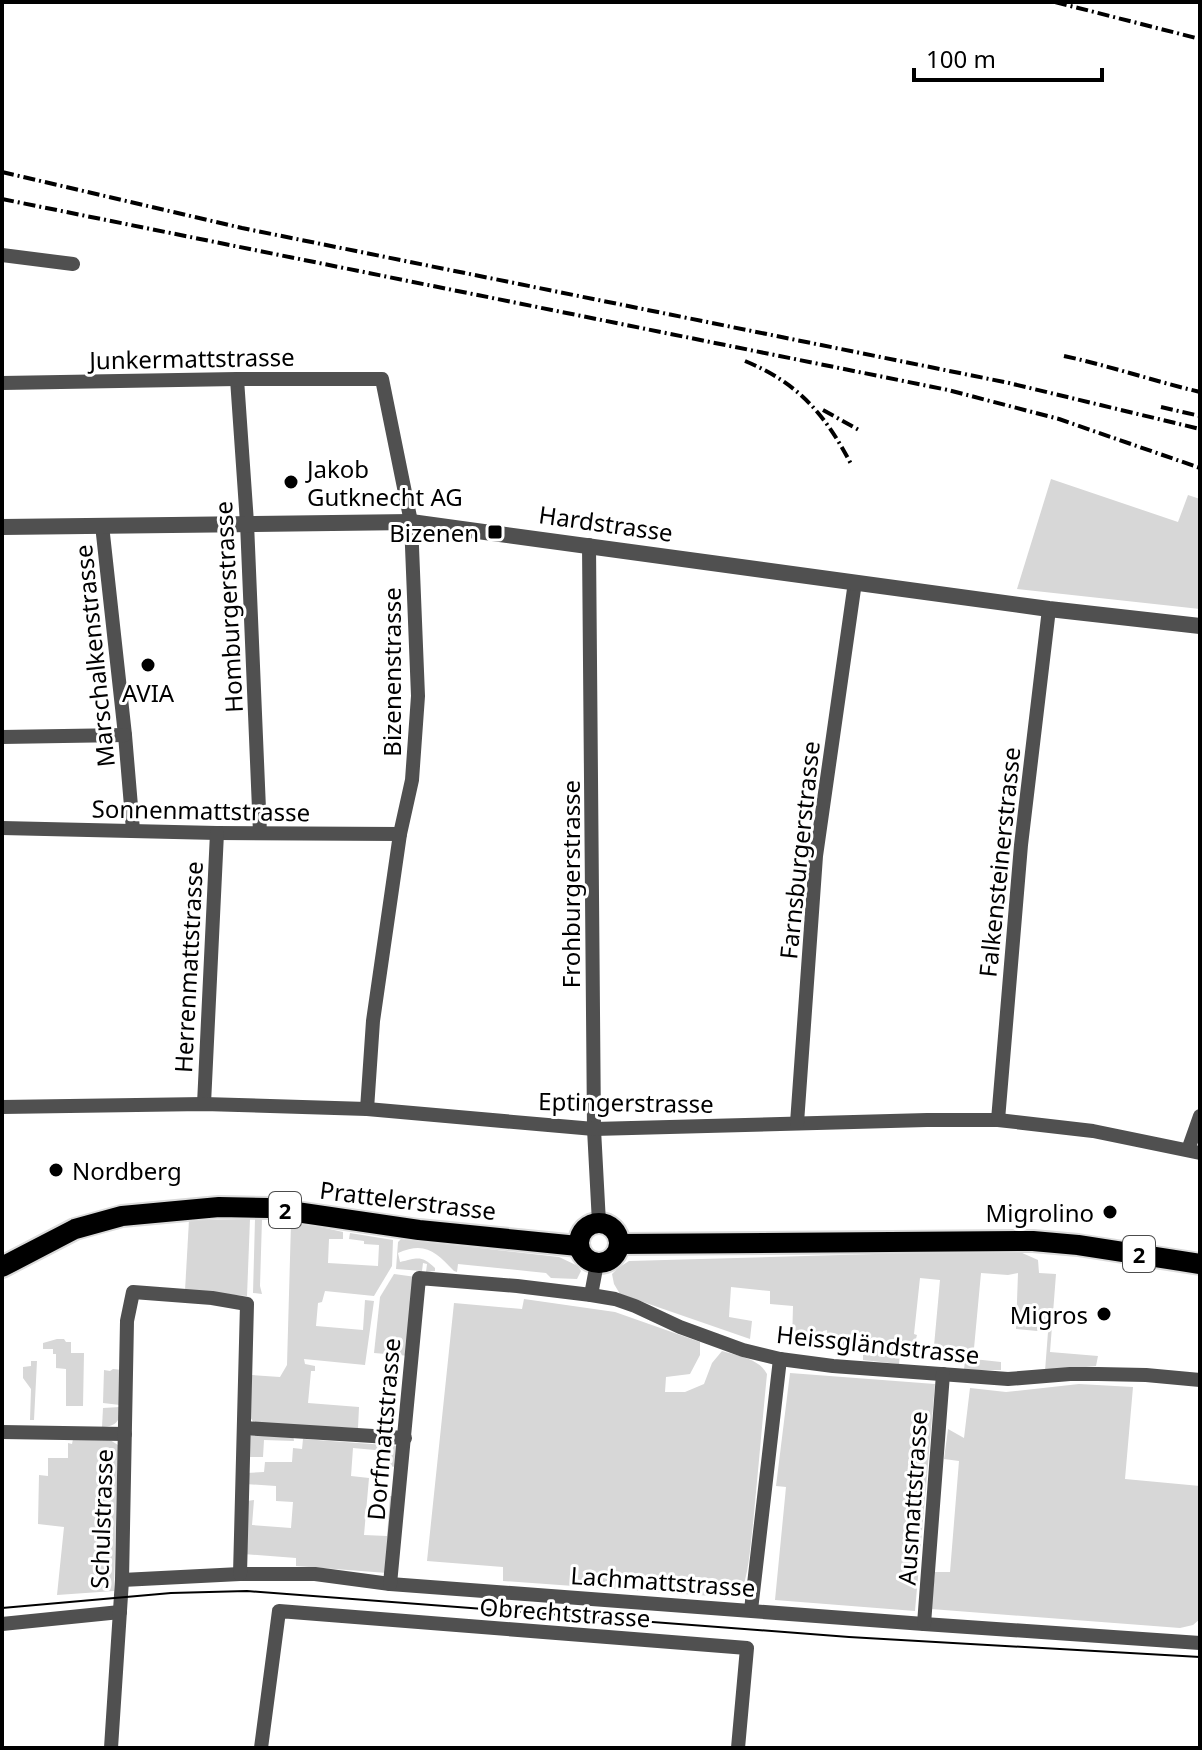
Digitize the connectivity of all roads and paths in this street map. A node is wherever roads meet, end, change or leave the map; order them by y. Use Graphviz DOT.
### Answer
graph roads {
  1 [pos="2,255"];
  2 [pos="73,264"];
  3 [pos="237,379"];
  4 [pos="382,379"];
  5 [pos="2,383"];
  6 [pos="411,522"];
  7 [pos="247,523"];
  8 [pos="102,525"];
  9 [pos="2,527"];
  10 [pos="589,545"];
  11 [pos="855,582"];
  12 [pos="1049,609"];
  13 [pos="1200,626"];
  14 [pos="125,735"];
  15 [pos="2,737"];
  16 [pos="2,828"];
  17 [pos="133,830"];
  18 [pos="217,833"];
  19 [pos="260,833"];
  20 [pos="400,834"];
  21 [pos="204,1104"];
  22 [pos="2,1107"];
  23 [pos="367,1109"];
  24 [pos="1200,1116"];
  25 [pos="998,1120"];
  26 [pos="797,1123"];
  27 [pos="594,1129"];
  28 [pos="1194,1152"];
  29 [pos="599,1223"];
  30 [pos="619,1244"];
  31 [pos="1078,1245"];
  32 [pos="578,1246"];
  33 [pos="1200,1251"];
  34 [pos="597,1263"];
  35 [pos="1200,1264"];
  36 [pos="2,1267"];
  37 [pos="1200,1274"];
  38 [pos="419,1278"];
  39 [pos="591,1295"];
  40 [pos="780,1359"];
  41 [pos="943,1374"];
  42 [pos="1200,1380"];
  43 [pos="244,1428"];
  44 [pos="2,1432"];
  45 [pos="125,1434"];
  46 [pos="405,1438"];
  47 [pos="240,1574"];
  48 [pos="122,1580"];
  49 [pos="390,1584"];
  50 [pos="751,1610"];
  51 [pos="120,1612"];
  52 [pos="2,1624"];
  53 [pos="924,1624"];
  54 [pos="1200,1643"];
  55 [pos="111,1748"];
  56 [pos="261,1748"];
  57 [pos="738,1748"];
  1 -- 2 [label="street"];
  3 -- 4 [label="street, Junkermattstrasse"];
  3 -- 5 [label="street, Junkermattstrasse"];
  3 -- 7 [label="street, Homburgerstrasse"];
  4 -- 6 [label="street, Bizenenstrasse"];
  6 -- 7 [label="street, Hardstrasse"];
  6 -- 10 [label="street, Hardstrasse"];
  6 -- 20 [label="street, Bizenenstrasse"];
  7 -- 8 [label="street, Hardstrasse"];
  7 -- 19 [label="street, Homburgerstrasse"];
  8 -- 9 [label="street, Hardstrasse"];
  8 -- 14 [label="street, Marschalkenstrasse"];
  10 -- 11 [label="street, Hardstrasse"];
  10 -- 27 [label="street, Frohburgerstrasse"];
  11 -- 12 [label="street, Hardstrasse"];
  11 -- 26 [label="street, Farnsburgerstrasse"];
  12 -- 13 [label="street, Hardstrasse"];
  12 -- 25 [label="street, Falkensteinerstrasse"];
  14 -- 15 [label="street"];
  14 -- 17 [label="street, Marschalkenstrasse"];
  16 -- 17 [label="street, Sonnenmattstrasse"];
  17 -- 18 [label="street, Sonnenmattstrasse"];
  18 -- 19 [label="street, Sonnenmattstrasse"];
  18 -- 21 [label="street, Herrenmattstrasse"];
  19 -- 20 [label="street, Sonnenmattstrasse"];
  20 -- 23 [label="street, Bizenenstrasse"];
  21 -- 22 [label="street, Eptingerstrasse"];
  21 -- 23 [label="street, Eptingerstrasse"];
  23 -- 27 [label="street, Eptingerstrasse"];
  24 -- 28 [label="street"];
  25 -- 26 [label="street, Eptingerstrasse"];
  25 -- 28 [label="street, Eptingerstrasse"];
  26 -- 27 [label="street, Eptingerstrasse"];
  27 -- 29 [label="street, Frohburgerstrasse"];
  29 -- 30 [label="main road"];
  29 -- 32 [label="main road"];
  30 -- 31 [label="main road, 2"];
  30 -- 34 [label="main road"];
  31 -- 33 [label="main road"];
  31 -- 35 [label="main road, 2"];
  31 -- 37 [label="main road"];
  32 -- 34 [label="main road"];
  32 -- 36 [label="main road, Prattelerstrasse / 2"];
  34 -- 39 [label="street"];
  38 -- 39 [label="street, Heissgländstrasse"];
  38 -- 46 [label="street, Dorfmattstrasse"];
  39 -- 40 [label="street, Heissgländstrasse"];
  40 -- 41 [label="street, Heissgländstrasse"];
  40 -- 50 [label="street"];
  41 -- 42 [label="street, Heissgländstrasse"];
  41 -- 53 [label="street, Ausmattstrasse"];
  43 -- 45 [label="street, Schulstrasse"];
  43 -- 46 [label="street"];
  43 -- 47 [label="street"];
  44 -- 45 [label="street"];
  45 -- 48 [label="street, Schulstrasse"];
  46 -- 49 [label="street, Dorfmattstrasse"];
  47 -- 48 [label="street, Lachmattstrasse"];
  47 -- 49 [label="street, Lachmattstrasse"];
  48 -- 51 [label="street, Schulstrasse"];
  49 -- 50 [label="street, Lachmattstrasse"];
  50 -- 53 [label="street, Lachmattstrasse"];
  51 -- 52 [label="street"];
  51 -- 55 [label="street, Schulstrasse"];
  53 -- 54 [label="street, Lachmattstrasse"];
  56 -- 57 [label="street, Obrechtstrasse"];
}
